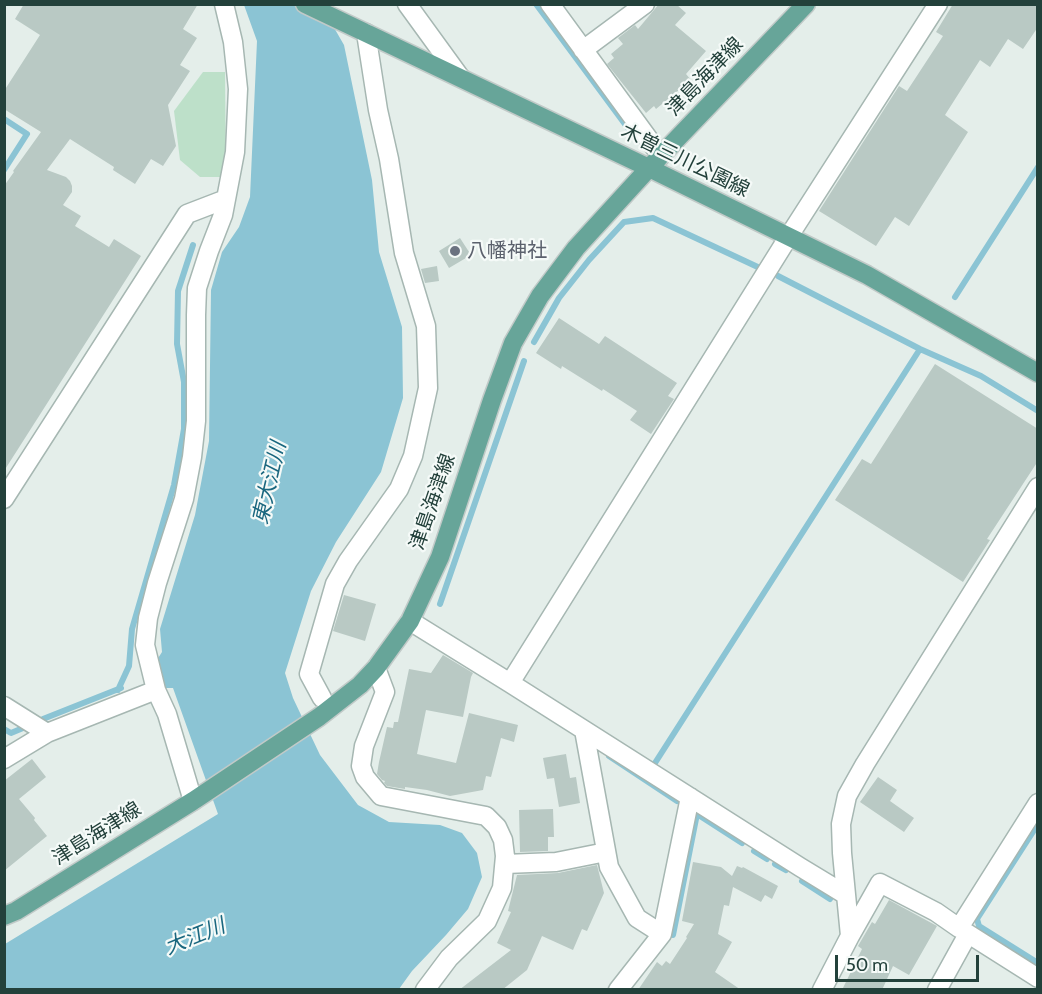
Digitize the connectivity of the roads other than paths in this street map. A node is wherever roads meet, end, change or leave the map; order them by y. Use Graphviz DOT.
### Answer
graph roads {
  1 [pos="224,4"];
  2 [pos="305,4"];
  3 [pos="407,4"];
  4 [pos="550,4"];
  5 [pos="645,4"];
  6 [pos="806,4"];
  7 [pos="938,4"];
  8 [pos="359,30"];
  9 [pos="583,50"];
  10 [pos="459,77"];
  11 [pos="655,162"];
  12 [pos="226,200"];
  13 [pos="789,236"];
  14 [pos="1038,374"];
  15 [pos="1038,487"];
  16 [pos="4,499"];
  17 [pos="410,621"];
  18 [pos="376,668"];
  19 [pos="510,683"];
  20 [pos="156,690"];
  21 [pos="322,698"];
  22 [pos="4,706"];
  23 [pos="584,730"];
  24 [pos="47,733"];
  25 [pos="4,759"];
  26 [pos="690,797"];
  27 [pos="198,798"];
  28 [pos="1038,803"];
  29 [pos="606,852"];
  30 [pos="505,864"];
  31 [pos="846,895"];
  32 [pos="4,916"];
  33 [pos="963,931"];
  34 [pos="662,934"];
  35 [pos="850,936"];
  36 [pos="1038,978"];
  37 [pos="425,990"];
  38 [pos="618,990"];
  39 [pos="822,990"];
  40 [pos="937,990"];
  1 -- 12 [label="street"];
  2 -- 8 [label="main road, 木曽三川公園線"];
  3 -- 10 [label="street"];
  4 -- 9 [label="street"];
  5 -- 9 [label="street"];
  6 -- 11 [label="main road, 津島海津線"];
  7 -- 13 [label="street"];
  8 -- 10 [label="main road, 木曽三川公園線"];
  8 -- 21 [label="street"];
  9 -- 11 [label="street"];
  10 -- 11 [label="main road, 木曽三川公園線"];
  11 -- 13 [label="main road, 木曽三川公園線"];
  11 -- 17 [label="main road, 津島海津線"];
  12 -- 16 [label="street"];
  12 -- 20 [label="street"];
  13 -- 14 [label="main road, 木曽三川公園線"];
  13 -- 19 [label="street"];
  15 -- 31 [label="street"];
  17 -- 18 [label="main road, 津島海津線"];
  17 -- 19 [label="street"];
  18 -- 27 [label="main road, 津島海津線"];
  18 -- 30 [label="street"];
  19 -- 23 [label="street"];
  20 -- 24 [label="street"];
  20 -- 27 [label="street"];
  22 -- 24 [label="street"];
  23 -- 26 [label="street"];
  23 -- 29 [label="street"];
  24 -- 25 [label="street"];
  26 -- 31 [label="street"];
  26 -- 34 [label="street"];
  27 -- 32 [label="main road, 津島海津線"];
  28 -- 33 [label="street"];
  29 -- 30 [label="street"];
  29 -- 34 [label="street"];
  30 -- 37 [label="street"];
  31 -- 35 [label="street"];
  33 -- 35 [label="street"];
  33 -- 36 [label="street"];
  33 -- 40 [label="street"];
  34 -- 38 [label="street"];
  35 -- 39 [label="street"];
}
